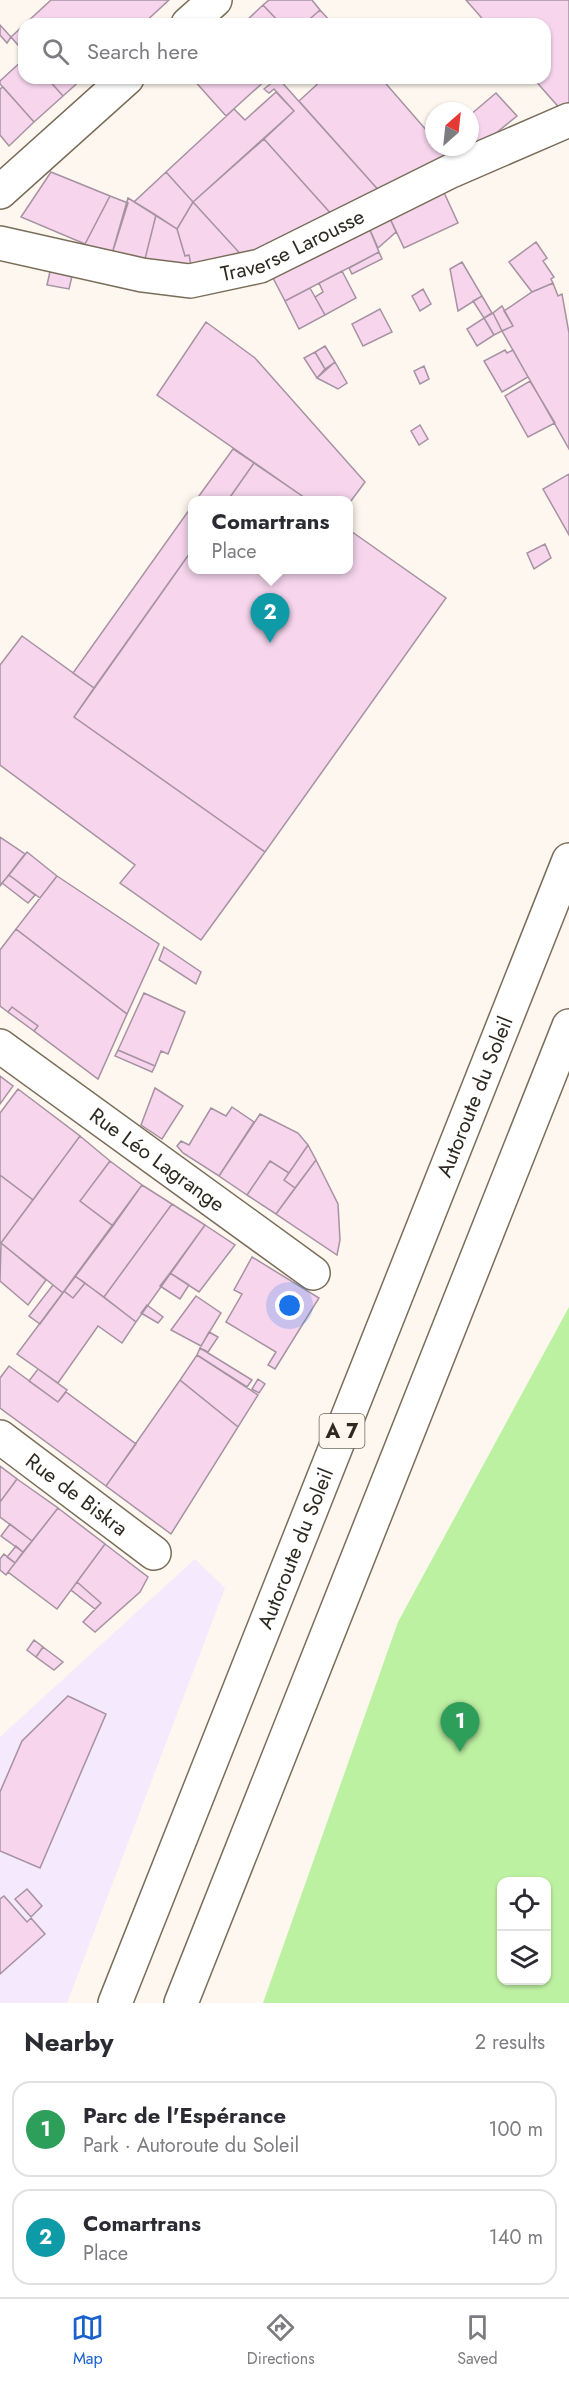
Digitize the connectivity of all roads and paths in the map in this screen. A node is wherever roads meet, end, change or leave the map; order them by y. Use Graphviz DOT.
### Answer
graph roads {
  1 [pos="215,0"];
  2 [pos="195,18"];
  3 [pos="120,84"];
  4 [pos="569,120"];
  5 [pos="0,192"];
  6 [pos="0,243"];
  7 [pos="569,860"];
  8 [pos="569,1026"];
  9 [pos="0,1046"];
  10 [pos="314,1273"];
  11 [pos="0,1437"];
  12 [pos="154,1553"];
  13 [pos="115,2003"];
  14 [pos="181,2003"];
  1 -- 2 [label="main road"];
  3 -- 5 [label="main road"];
  4 -- 6 [label="main road, Traverse Larousse"];
  7 -- 13 [label="main road, Autoroute du Soleil / A 7"];
  8 -- 14 [label="main road"];
  9 -- 10 [label="main road, Rue Léo Lagrange"];
  11 -- 12 [label="main road, Rue de Biskra"];
}
